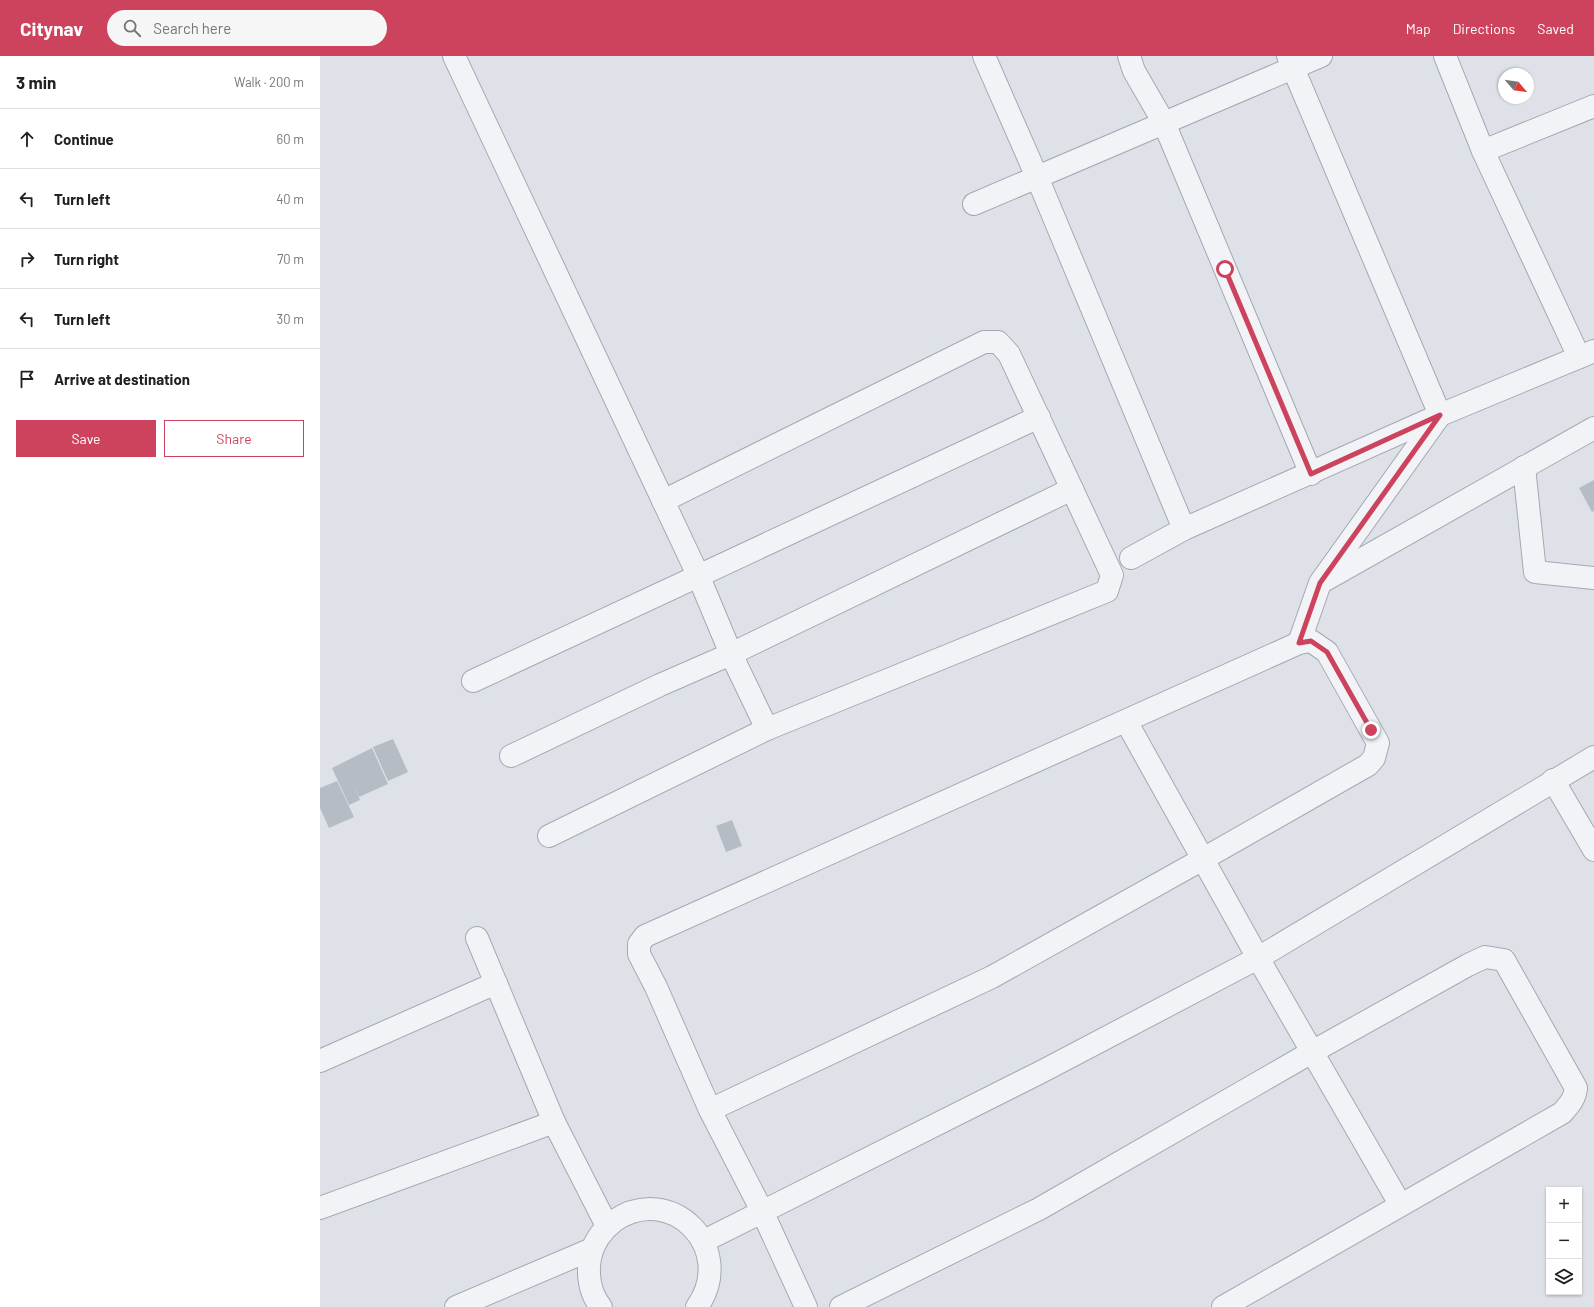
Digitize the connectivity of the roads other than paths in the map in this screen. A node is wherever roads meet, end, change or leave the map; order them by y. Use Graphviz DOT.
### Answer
graph roads {
  1 [pos="454,56"];
  2 [pos="984,56"];
  3 [pos="1129,56"];
  4 [pos="1321,56"];
  5 [pos="1445,56"];
  6 [pos="1290,62"];
  7 [pos="1594,106"];
  8 [pos="1164,123"];
  9 [pos="1483,151"];
  10 [pos="1037,177"];
  11 [pos="974,204"];
  12 [pos="1587,354"];
  13 [pos="1440,415"];
  14 [pos="1039,417"];
  15 [pos="1594,428"];
  16 [pos="1524,467"];
  17 [pos="1311,474"];
  18 [pos="1072,489"];
  19 [pos="663,501"];
  20 [pos="1184,529"];
  21 [pos="1131,558"];
  22 [pos="698,576"];
  23 [pos="1594,578"];
  24 [pos="1320,583"];
  25 [pos="1299,643"];
  26 [pos="731,654"];
  27 [pos="473,681"];
  28 [pos="1126,721"];
  29 [pos="767,729"];
  30 [pos="511,756"];
  31 [pos="1594,757"];
  32 [pos="1553,780"];
  33 [pos="549,836"];
  34 [pos="1594,850"];
  35 [pos="1203,859"];
  36 [pos="477,938"];
  37 [pos="1258,958"];
  38 [pos="496,983"];
  39 [pos="1312,1052"];
  40 [pos="320,1062"];
  41 [pos="710,1110"];
  42 [pos="554,1122"];
  43 [pos="1400,1204"];
  44 [pos="320,1208"];
  45 [pos="762,1211"];
  46 [pos="608,1226"];
  47 [pos="704,1241"];
  48 [pos="592,1249"];
  49 [pos="456,1307"];
  50 [pos="601,1307"];
  51 [pos="697,1307"];
  52 [pos="806,1307"];
  53 [pos="841,1307"];
  54 [pos="1223,1307"];
  1 -- 19 [label="street"];
  2 -- 10 [label="street"];
  3 -- 8 [label="street"];
  4 -- 6 [label="street"];
  5 -- 9 [label="street"];
  6 -- 8 [label="street"];
  6 -- 13 [label="street"];
  7 -- 9 [label="street"];
  8 -- 10 [label="street"];
  8 -- 17 [label="street"];
  9 -- 12 [label="street"];
  10 -- 11 [label="street"];
  10 -- 20 [label="street"];
  12 -- 13 [label="street"];
  13 -- 17 [label="street"];
  13 -- 24 [label="street"];
  14 -- 18 [label="street"];
  14 -- 19 [label="street"];
  14 -- 22 [label="street"];
  15 -- 16 [label="street"];
  16 -- 23 [label="street"];
  16 -- 24 [label="street"];
  17 -- 20 [label="street"];
  18 -- 26 [label="street"];
  18 -- 29 [label="street"];
  19 -- 22 [label="street"];
  20 -- 21 [label="street"];
  22 -- 26 [label="street"];
  22 -- 27 [label="street"];
  24 -- 25 [label="street"];
  25 -- 28 [label="street"];
  25 -- 35 [label="street"];
  26 -- 29 [label="street"];
  26 -- 30 [label="street"];
  28 -- 35 [label="street"];
  28 -- 41 [label="street"];
  29 -- 33 [label="street"];
  31 -- 32 [label="street"];
  32 -- 34 [label="street"];
  32 -- 37 [label="street"];
  35 -- 37 [label="street"];
  35 -- 41 [label="street"];
  36 -- 38 [label="street"];
  37 -- 39 [label="street"];
  37 -- 45 [label="street"];
  38 -- 40 [label="street"];
  38 -- 42 [label="street"];
  39 -- 43 [label="street"];
  39 -- 43 [label="street"];
  39 -- 53 [label="street"];
  41 -- 45 [label="street"];
  42 -- 44 [label="street"];
  42 -- 46 [label="street"];
  43 -- 54 [label="street"];
  45 -- 47 [label="street"];
  45 -- 52 [label="street"];
  46 -- 47 [label="street"];
  46 -- 48 [label="street"];
  47 -- 51 [label="street"];
  48 -- 49 [label="street"];
  48 -- 50 [label="street"];
}
